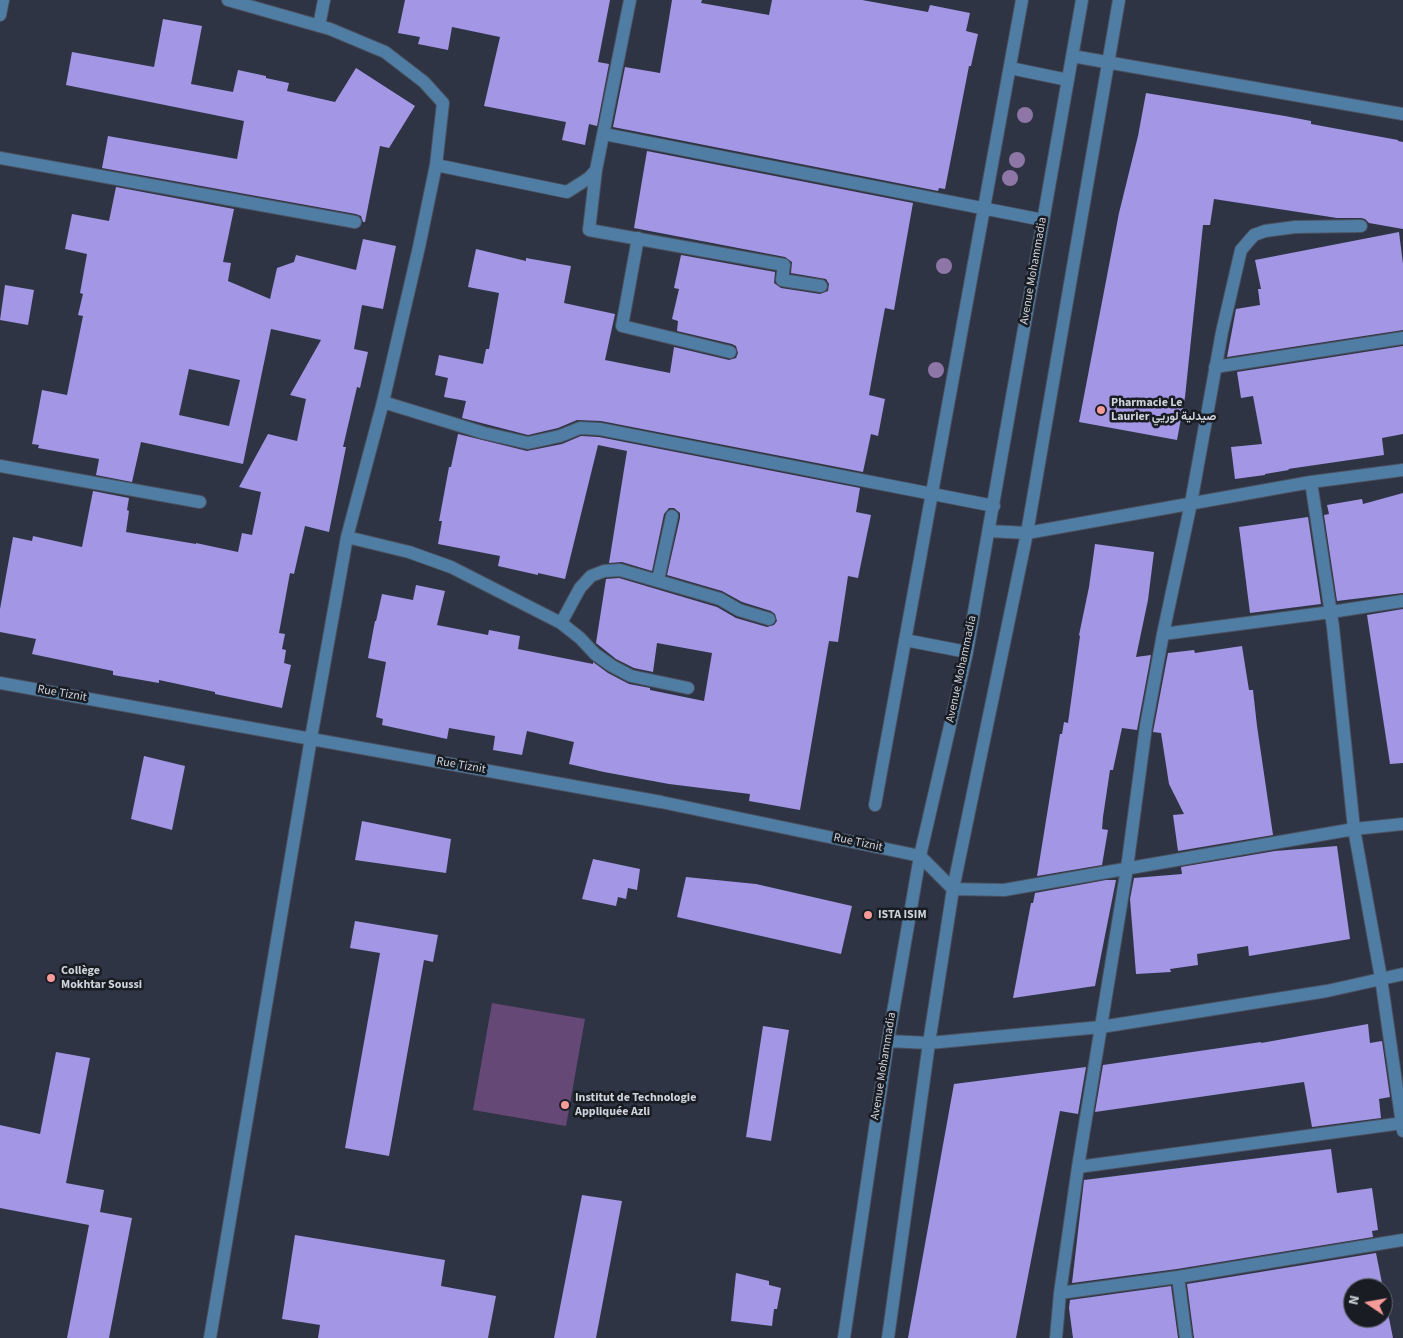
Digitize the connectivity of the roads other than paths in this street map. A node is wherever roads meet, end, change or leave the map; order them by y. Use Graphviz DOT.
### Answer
graph roads {
  1 [pos="3,0"];
  2 [pos="228,0"];
  3 [pos="324,0"];
  4 [pos="630,0"];
  5 [pos="1022,0"];
  6 [pos="1082,0"];
  7 [pos="1120,0"];
  8 [pos="0,15"];
  9 [pos="319,26"];
  10 [pos="1072,56"];
  11 [pos="1108,62"];
  12 [pos="1010,68"];
  13 [pos="1068,80"];
  14 [pos="1403,114"];
  15 [pos="604,134"];
  16 [pos="0,158"];
  17 [pos="436,165"];
  18 [pos="596,170"];
  19 [pos="984,209"];
  20 [pos="1043,220"];
  21 [pos="355,222"];
  22 [pos="1360,226"];
  23 [pos="638,238"];
  24 [pos="821,286"];
  25 [pos="1403,338"];
  26 [pos="730,352"];
  27 [pos="1215,367"];
  28 [pos="383,402"];
  29 [pos="0,466"];
  30 [pos="1403,470"];
  31 [pos="1311,482"];
  32 [pos="932,493"];
  33 [pos="200,502"];
  34 [pos="1191,504"];
  35 [pos="994,506"];
  36 [pos="672,516"];
  37 [pos="989,531"];
  38 [pos="1027,533"];
  39 [pos="348,537"];
  40 [pos="658,580"];
  41 [pos="1403,601"];
  42 [pos="1331,612"];
  43 [pos="769,619"];
  44 [pos="561,623"];
  45 [pos="1163,634"];
  46 [pos="906,640"];
  47 [pos="967,652"];
  48 [pos="0,683"];
  49 [pos="688,688"];
  50 [pos="311,738"];
  51 [pos="875,805"];
  52 [pos="1403,824"];
  53 [pos="1354,829"];
  54 [pos="920,856"];
  55 [pos="1127,868"];
  56 [pos="953,889"];
  57 [pos="1403,974"];
  58 [pos="1381,978"];
  59 [pos="1101,1027"];
  60 [pos="888,1041"];
  61 [pos="929,1043"];
  62 [pos="1403,1126"];
  63 [pos="1078,1167"];
  64 [pos="1403,1240"];
  65 [pos="1178,1277"];
  66 [pos="1060,1293"];
  67 [pos="210,1338"];
  68 [pos="844,1338"];
  69 [pos="888,1338"];
  70 [pos="1056,1338"];
  71 [pos="1186,1338"];
  1 -- 8 [label="street"];
  2 -- 9 [label="street"];
  3 -- 9 [label="street"];
  4 -- 15 [label="street"];
  5 -- 12 [label="street"];
  6 -- 10 [label="street, Avenue Mohammadia"];
  7 -- 11 [label="street"];
  9 -- 17 [label="street"];
  10 -- 11 [label="street"];
  10 -- 13 [label="street, Avenue Mohammadia"];
  11 -- 14 [label="street"];
  11 -- 38 [label="street"];
  12 -- 13 [label="street"];
  12 -- 19 [label="street"];
  13 -- 20 [label="street, Avenue Mohammadia"];
  15 -- 18 [label="street"];
  15 -- 19 [label="street"];
  16 -- 21 [label="street"];
  17 -- 18 [label="street"];
  17 -- 28 [label="street"];
  18 -- 23 [label="street"];
  19 -- 20 [label="street"];
  19 -- 32 [label="street"];
  20 -- 35 [label="street, Avenue Mohammadia"];
  22 -- 27 [label="street"];
  23 -- 24 [label="street"];
  23 -- 26 [label="street"];
  25 -- 27 [label="street"];
  27 -- 34 [label="street"];
  28 -- 32 [label="street"];
  28 -- 39 [label="street"];
  29 -- 33 [label="street"];
  30 -- 31 [label="street"];
  31 -- 34 [label="street"];
  31 -- 42 [label="street"];
  32 -- 35 [label="street"];
  32 -- 46 [label="street"];
  34 -- 38 [label="street"];
  34 -- 45 [label="street"];
  35 -- 37 [label="street, Avenue Mohammadia"];
  36 -- 40 [label="street"];
  37 -- 38 [label="street"];
  37 -- 47 [label="street, Avenue Mohammadia"];
  38 -- 56 [label="street"];
  39 -- 44 [label="street"];
  39 -- 50 [label="street"];
  40 -- 43 [label="street"];
  40 -- 44 [label="street"];
  41 -- 42 [label="street"];
  42 -- 45 [label="street"];
  42 -- 53 [label="street"];
  44 -- 49 [label="street"];
  45 -- 55 [label="street"];
  46 -- 47 [label="street"];
  46 -- 51 [label="street"];
  47 -- 54 [label="street, Avenue Mohammadia"];
  48 -- 50 [label="street, Rue Tiznit"];
  50 -- 54 [label="street, Rue Tiznit"];
  50 -- 67 [label="street"];
  52 -- 53 [label="street"];
  53 -- 55 [label="street"];
  53 -- 58 [label="street"];
  54 -- 56 [label="street"];
  54 -- 60 [label="street, Avenue Mohammadia"];
  55 -- 56 [label="street"];
  55 -- 59 [label="street"];
  56 -- 61 [label="street"];
  57 -- 58 [label="street"];
  58 -- 59 [label="street"];
  58 -- 62 [label="street"];
  59 -- 61 [label="street"];
  59 -- 63 [label="street"];
  60 -- 61 [label="street"];
  60 -- 68 [label="street, Avenue Mohammadia"];
  61 -- 69 [label="street"];
  62 -- 63 [label="street"];
  63 -- 66 [label="street"];
  64 -- 65 [label="street"];
  65 -- 66 [label="street"];
  65 -- 71 [label="street"];
  66 -- 70 [label="street"];
}
